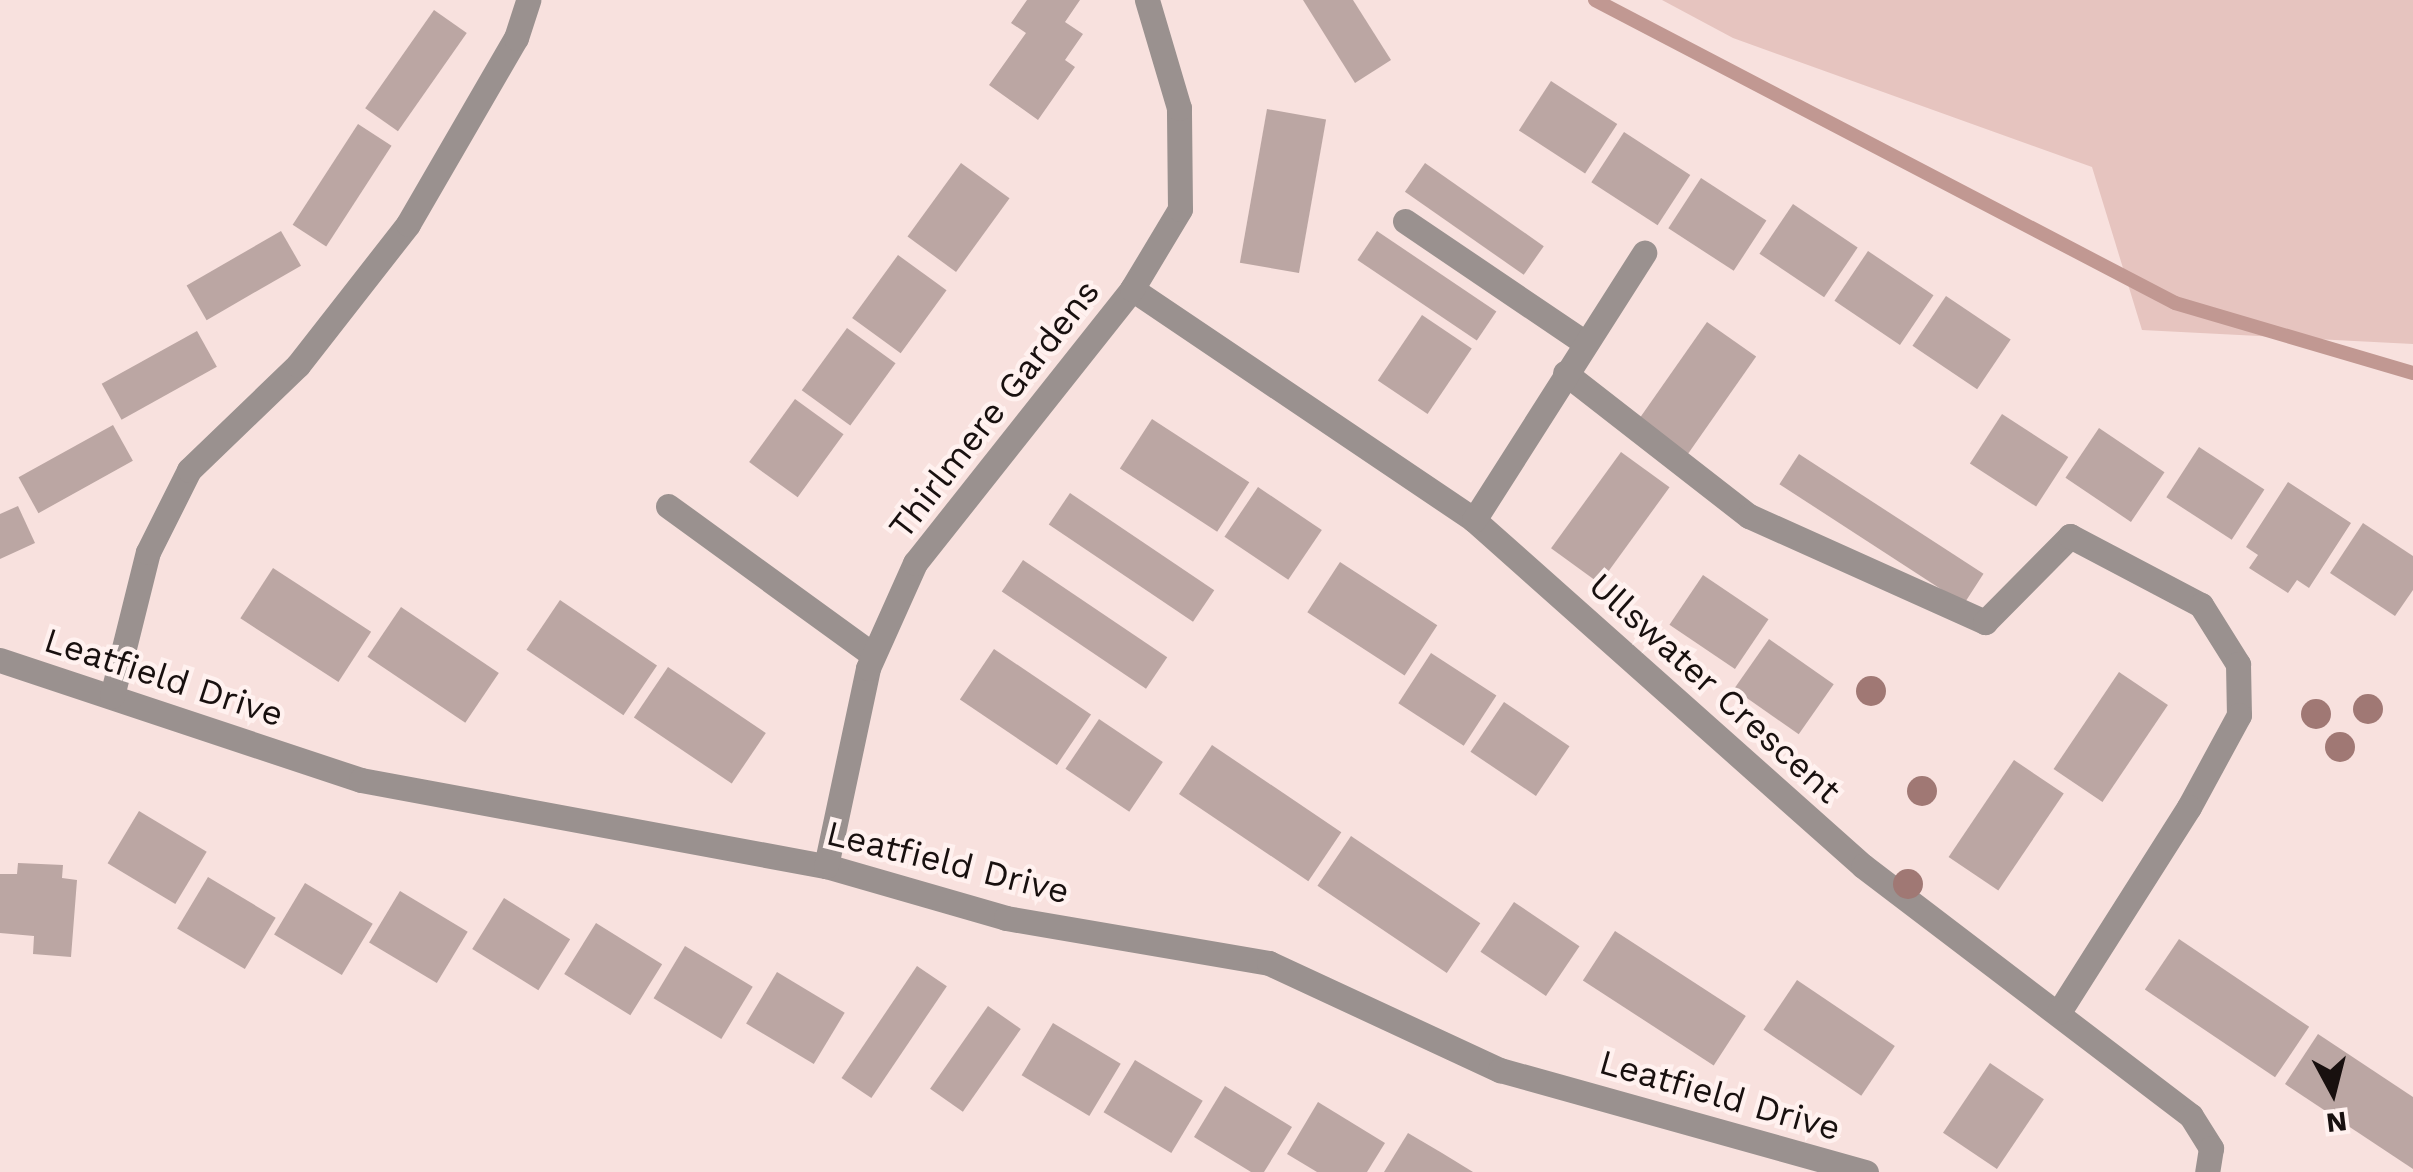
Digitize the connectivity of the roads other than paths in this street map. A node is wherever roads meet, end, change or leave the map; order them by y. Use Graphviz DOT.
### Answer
graph roads {
  1 [pos="528,0"];
  2 [pos="1147,0"];
  3 [pos="1405,221"];
  4 [pos="1644,253"];
  5 [pos="1132,290"];
  6 [pos="1585,343"];
  7 [pos="1564,373"];
  8 [pos="668,506"];
  9 [pos="1474,520"];
  10 [pos="874,655"];
  11 [pos="0,660"];
  12 [pos="112,696"];
  13 [pos="826,866"];
  14 [pos="2059,1012"];
  15 [pos="1866,1172"];
  16 [pos="2208,1172"];
  1 -- 12 [label="street"];
  2 -- 5 [label="street, Thirlmere Gardens"];
  3 -- 6 [label="street"];
  4 -- 6 [label="street"];
  5 -- 9 [label="street, Ullswater Crescent"];
  5 -- 10 [label="street, Thirlmere Gardens"];
  6 -- 7 [label="street"];
  7 -- 9 [label="street"];
  7 -- 14 [label="street"];
  8 -- 10 [label="street"];
  9 -- 14 [label="street, Ullswater Crescent"];
  10 -- 13 [label="street, Thirlmere Gardens"];
  11 -- 12 [label="street, Leatfield Drive"];
  12 -- 13 [label="street, Leatfield Drive"];
  13 -- 15 [label="street, Leatfield Drive"];
  14 -- 16 [label="street, Ullswater Crescent"];
}
